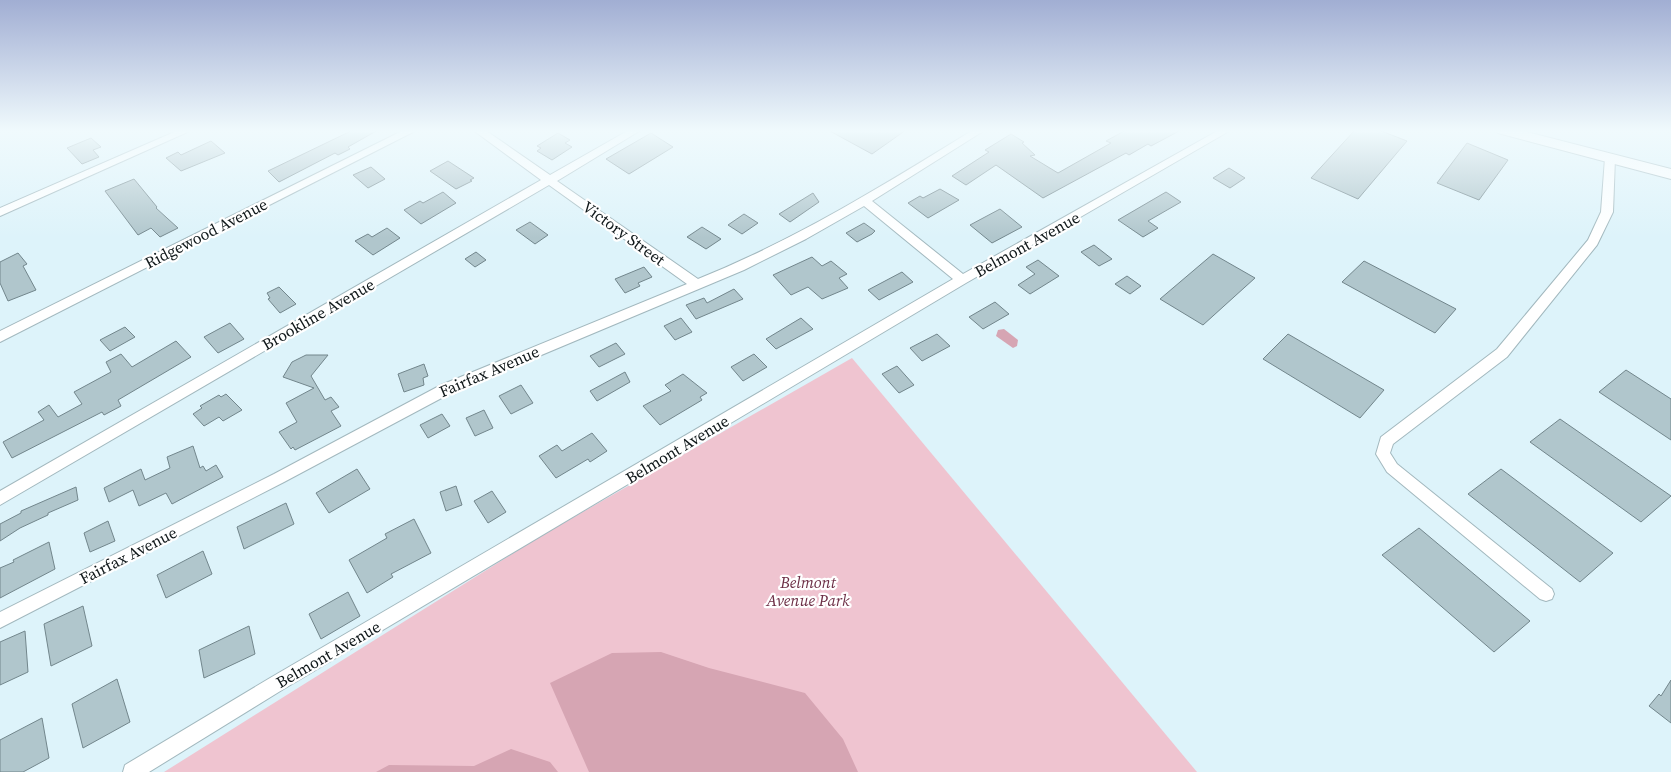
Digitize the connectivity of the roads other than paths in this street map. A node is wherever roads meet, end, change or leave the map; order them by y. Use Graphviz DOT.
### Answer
graph roads {
  1 [pos="105,166"];
  2 [pos="340,166"];
  3 [pos="530,166"];
  4 [pos="572,166"];
  5 [pos="922,166"];
  6 [pos="1163,166"];
  7 [pos="1610,166"];
  8 [pos="1641,166"];
  9 [pos="1671,174"];
  10 [pos="549,179"];
  11 [pos="865,201"];
  12 [pos="0,212"];
  13 [pos="962,280"];
  14 [pos="696,285"];
  15 [pos="0,337"];
  16 [pos="0,499"];
  17 [pos="1546,594"];
  18 [pos="0,620"];
  19 [pos="132,772"];
  1 -- 12 [label="street"];
  2 -- 15 [label="street, Ridgewood Avenue"];
  3 -- 10 [label="street, Victory Street"];
  4 -- 10 [label="street, Brookline Avenue"];
  5 -- 11 [label="street, Fairfax Avenue"];
  6 -- 13 [label="street, Belmont Avenue"];
  7 -- 17 [label="street"];
  8 -- 9 [label="main road"];
  10 -- 14 [label="street, Victory Street"];
  10 -- 16 [label="street, Brookline Avenue"];
  11 -- 13 [label="street"];
  11 -- 14 [label="street, Fairfax Avenue"];
  13 -- 19 [label="street, Belmont Avenue"];
  14 -- 18 [label="street, Fairfax Avenue"];
}
